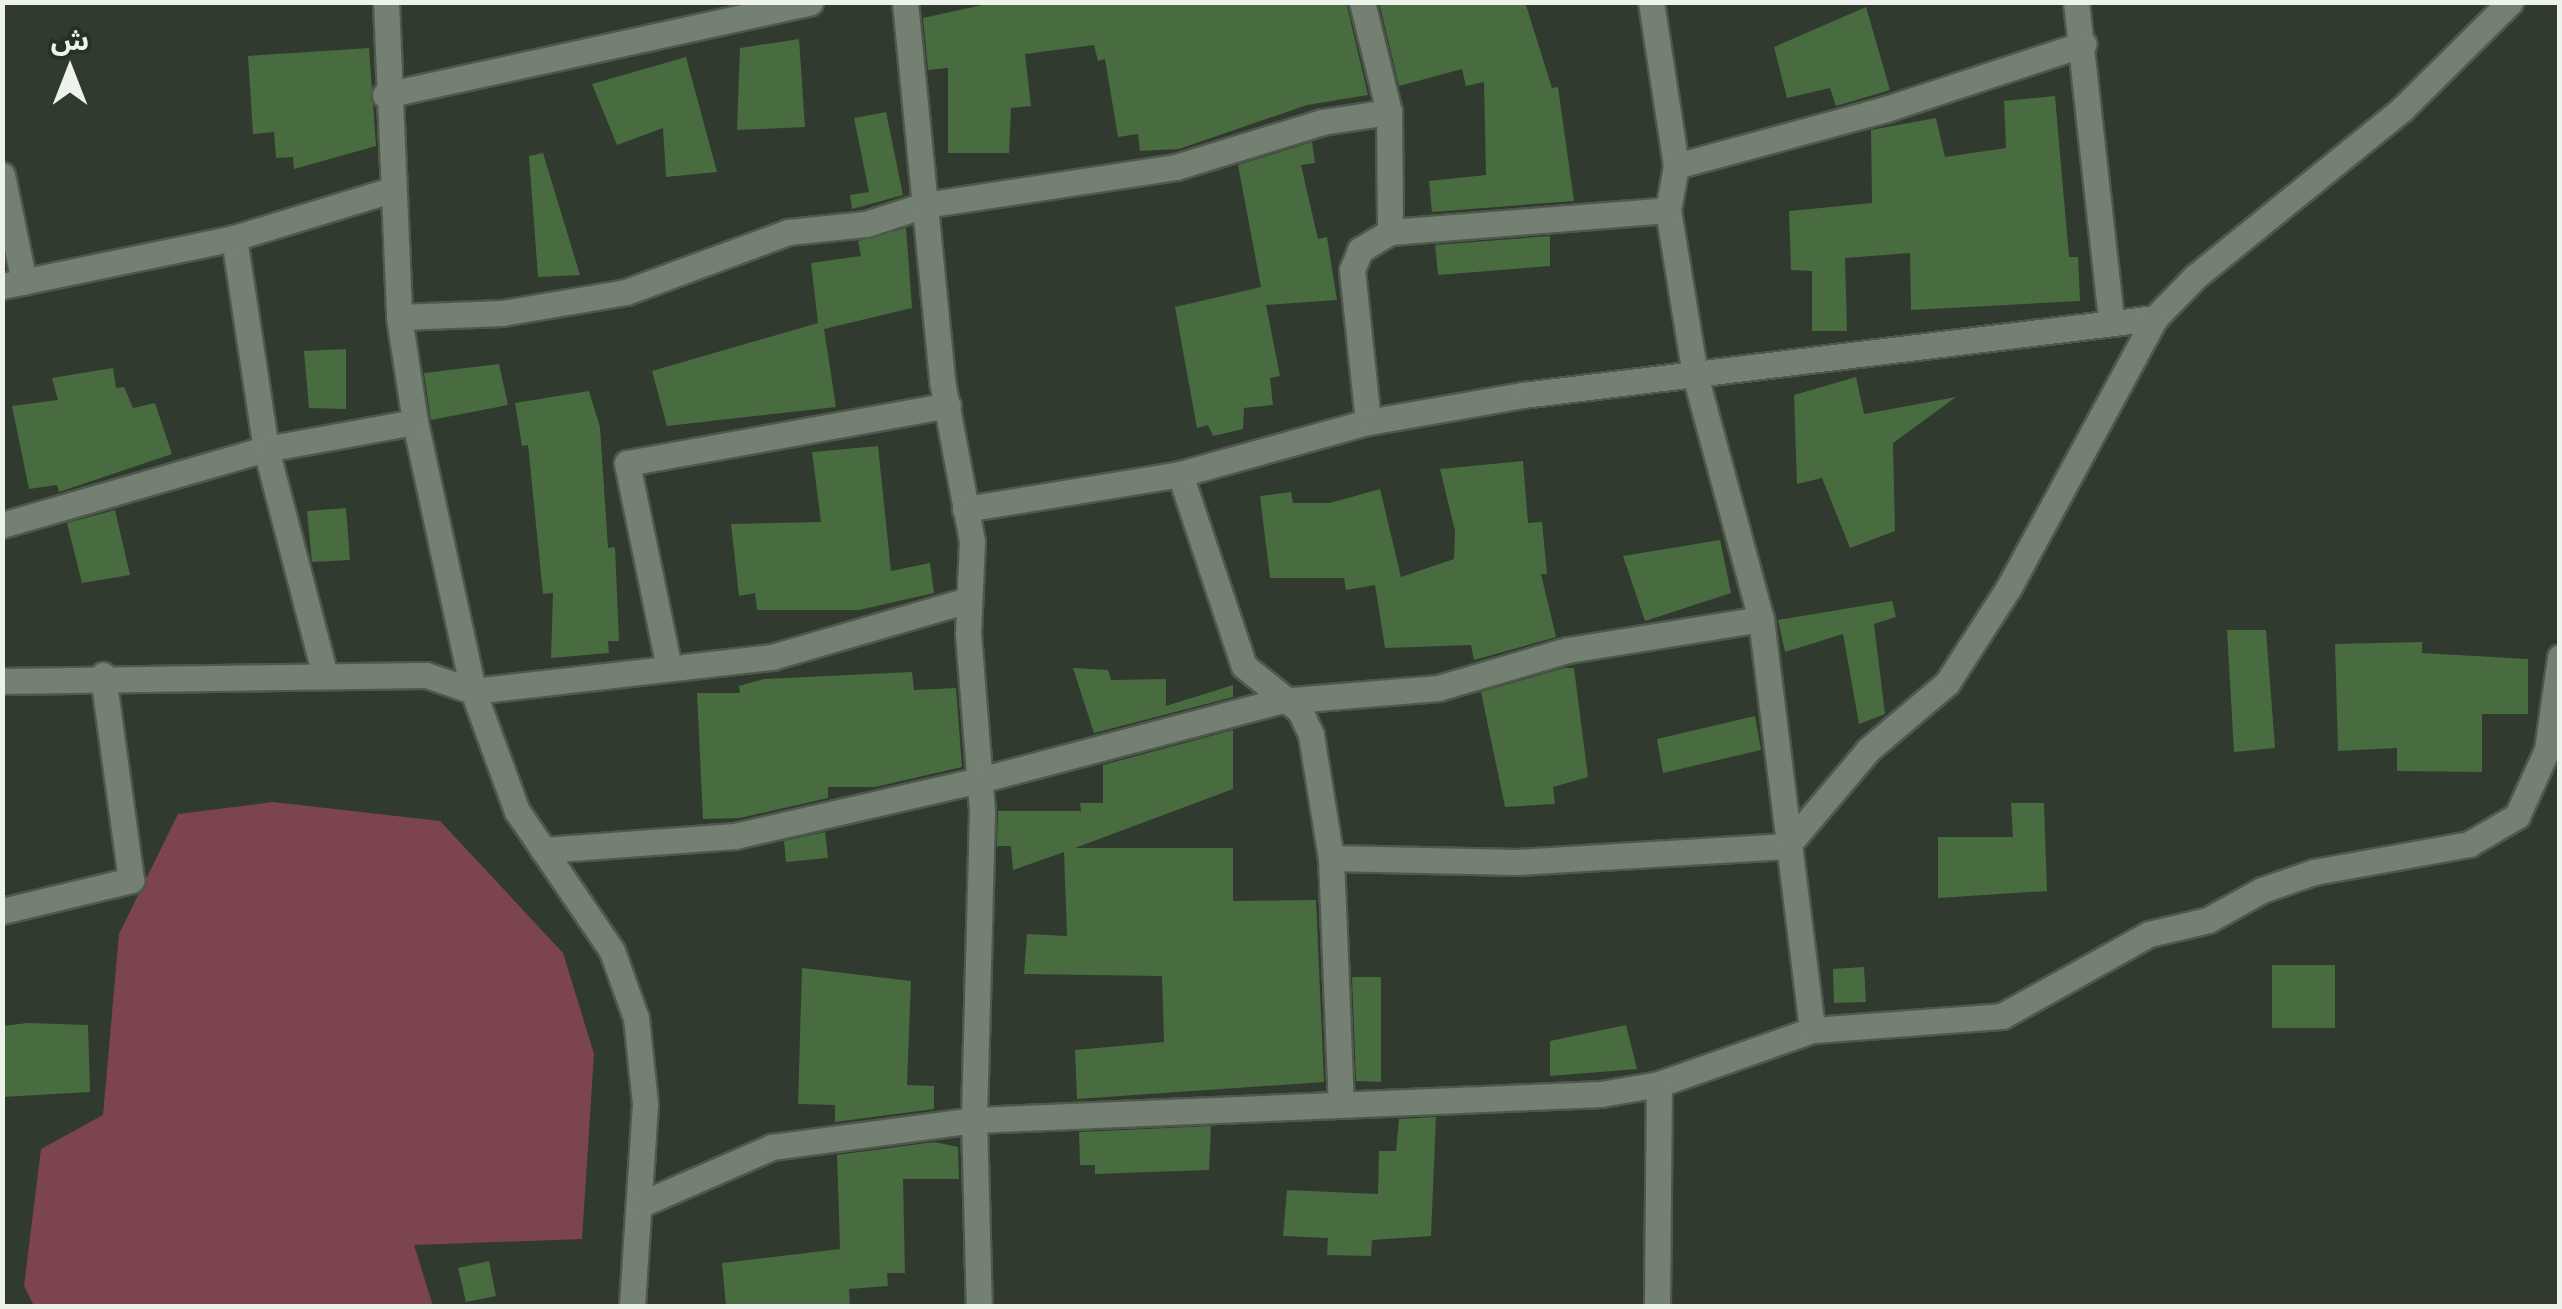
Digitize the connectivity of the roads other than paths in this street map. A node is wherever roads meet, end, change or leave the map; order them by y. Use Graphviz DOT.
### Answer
graph roads {
  1 [pos="386,2"];
  2 [pos="905,2"];
  3 [pos="1362,2"];
  4 [pos="1651,2"];
  5 [pos="2076,2"];
  6 [pos="2510,2"];
  7 [pos="805,3"];
  8 [pos="2084,44"];
  9 [pos="386,96"];
  10 [pos="1389,112"];
  11 [pos="1676,166"];
  12 [pos="2,175"];
  13 [pos="391,190"];
  14 [pos="925,206"];
  15 [pos="1668,210"];
  16 [pos="1390,232"];
  17 [pos="234,238"];
  18 [pos="13,284"];
  19 [pos="399,317"];
  20 [pos="2156,318"];
  21 [pos="2111,320"];
  22 [pos="1695,375"];
  23 [pos="948,406"];
  24 [pos="414,422"];
  25 [pos="1368,422"];
  26 [pos="266,449"];
  27 [pos="1180,474"];
  28 [pos="965,508"];
  29 [pos="2,524"];
  30 [pos="968,600"];
  31 [pos="1761,618"];
  32 [pos="2560,657"];
  33 [pos="669,668"];
  34 [pos="103,674"];
  35 [pos="324,674"];
  36 [pos="2,681"];
  37 [pos="474,691"];
  38 [pos="1280,701"];
  39 [pos="980,780"];
  40 [pos="1787,846"];
  41 [pos="543,850"];
  42 [pos="1331,858"];
  43 [pos="2,912"];
  44 [pos="1812,1030"];
  45 [pos="1660,1084"];
  46 [pos="1341,1102"];
  47 [pos="974,1120"];
  48 [pos="639,1205"];
  49 [pos="632,1306"];
  50 [pos="979,1306"];
  51 [pos="1658,1306"];
  1 -- 9 [label="street"];
  2 -- 14 [label="street"];
  3 -- 10 [label="street"];
  4 -- 11 [label="street"];
  5 -- 8 [label="street"];
  6 -- 20 [label="street"];
  7 -- 9 [label="street"];
  8 -- 11 [label="street"];
  8 -- 21 [label="street"];
  9 -- 13 [label="street"];
  10 -- 14 [label="street"];
  10 -- 16 [label="street"];
  11 -- 15 [label="street"];
  12 -- 18 [label="street"];
  13 -- 17 [label="street"];
  13 -- 19 [label="street"];
  14 -- 19 [label="street"];
  14 -- 23 [label="street"];
  15 -- 16 [label="street"];
  15 -- 22 [label="street"];
  16 -- 25 [label="street"];
  17 -- 18 [label="street"];
  17 -- 26 [label="street"];
  19 -- 24 [label="street"];
  20 -- 21 [label="street"];
  20 -- 40 [label="street"];
  21 -- 22 [label="street"];
  22 -- 25 [label="street"];
  22 -- 31 [label="street"];
  23 -- 28 [label="street"];
  23 -- 33 [label="street"];
  24 -- 26 [label="street"];
  24 -- 37 [label="street"];
  25 -- 27 [label="street"];
  26 -- 29 [label="street"];
  26 -- 35 [label="street"];
  27 -- 28 [label="street"];
  27 -- 38 [label="street"];
  28 -- 30 [label="street"];
  30 -- 33 [label="street"];
  30 -- 39 [label="street"];
  31 -- 38 [label="street"];
  31 -- 40 [label="street"];
  32 -- 44 [label="street"];
  33 -- 37 [label="street"];
  34 -- 35 [label="street"];
  34 -- 36 [label="street"];
  34 -- 43 [label="street"];
  35 -- 37 [label="street"];
  37 -- 41 [label="street"];
  38 -- 39 [label="street"];
  38 -- 42 [label="street"];
  39 -- 41 [label="street"];
  39 -- 47 [label="street"];
  40 -- 42 [label="street"];
  40 -- 44 [label="street"];
  41 -- 48 [label="street"];
  42 -- 46 [label="street"];
  44 -- 45 [label="street"];
  45 -- 46 [label="street"];
  45 -- 51 [label="street"];
  46 -- 47 [label="street"];
  47 -- 48 [label="street"];
  47 -- 50 [label="street"];
  48 -- 49 [label="street"];
}
